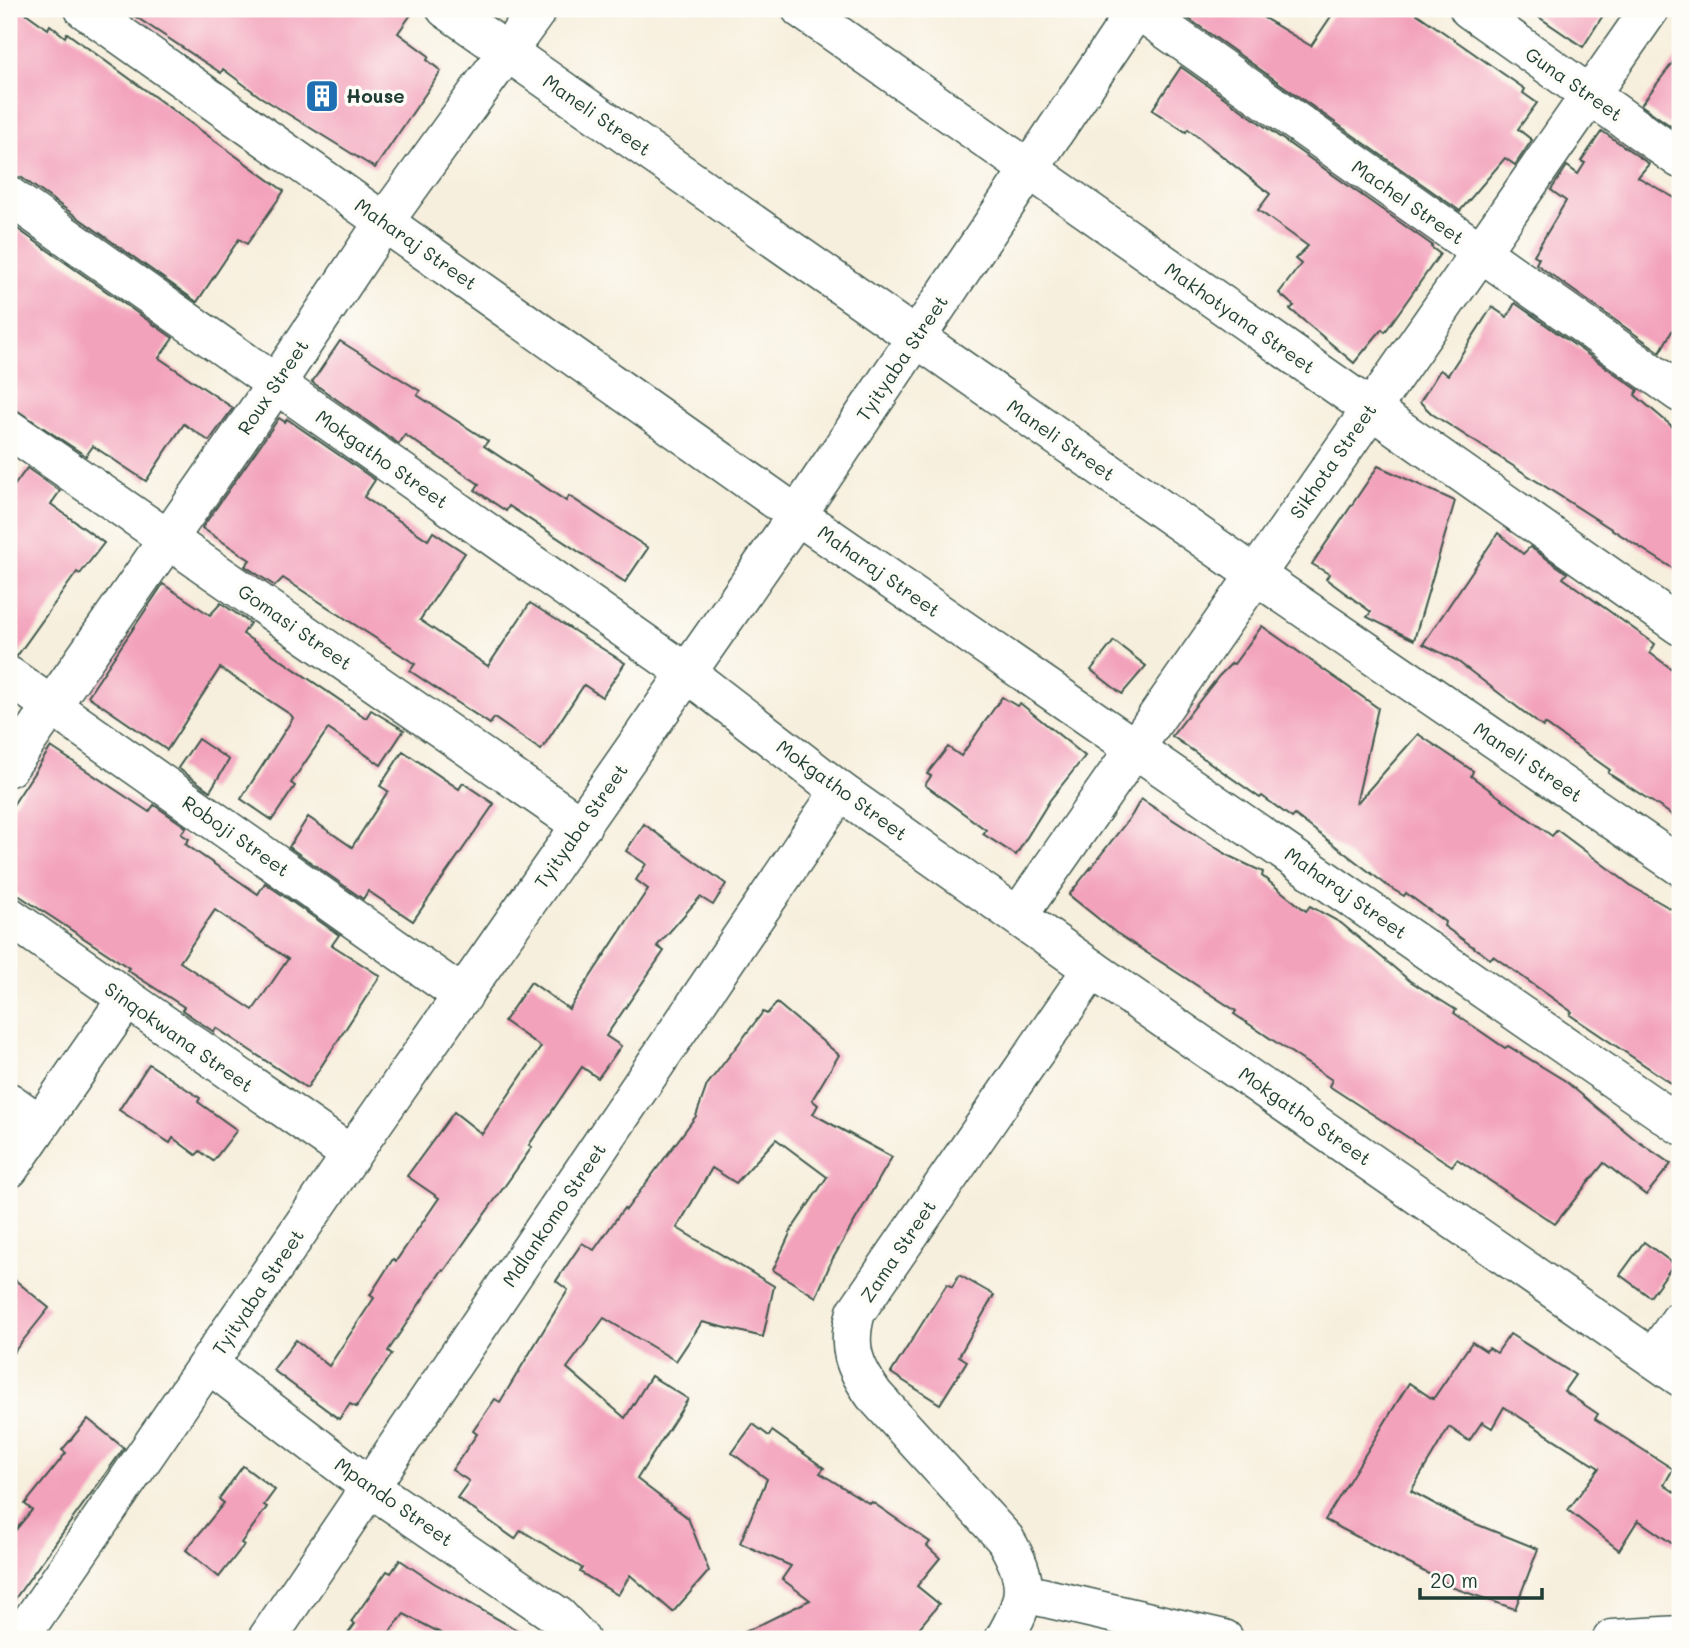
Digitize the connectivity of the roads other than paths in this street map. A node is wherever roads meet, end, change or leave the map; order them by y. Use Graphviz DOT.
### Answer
graph roads {
  1 [pos="84,9"];
  2 [pos="446,9"];
  3 [pos="538,9"];
  4 [pos="801,9"];
  5 [pos="1137,9"];
  6 [pos="1469,9"];
  7 [pos="1650,9"];
  8 [pos="507,52"];
  9 [pos="1592,96"];
  10 [pos="1680,159"];
  11 [pos="1029,172"];
  12 [pos="9,196"];
  13 [pos="384,222"];
  14 [pos="1482,254"];
  15 [pos="915,338"];
  16 [pos="276,384"];
  17 [pos="1680,393"];
  18 [pos="1370,408"];
  19 [pos="9,429"];
  20 [pos="797,515"];
  21 [pos="167,538"];
  22 [pos="1254,575"];
  23 [pos="1680,626"];
  24 [pos="687,673"];
  25 [pos="9,676"];
  26 [pos="51,705"];
  27 [pos="1136,748"];
  28 [pos="9,767"];
  29 [pos="840,791"];
  30 [pos="582,826"];
  31 [pos="1680,866"];
  32 [pos="9,916"];
  33 [pos="1018,916"];
  34 [pos="1092,969"];
  35 [pos="463,996"];
  36 [pos="126,1000"];
  37 [pos="9,1102"];
  38 [pos="40,1124"];
  39 [pos="1680,1125"];
  40 [pos="351,1155"];
  41 [pos="9,1169"];
  42 [pos="1680,1320"];
  43 [pos="209,1364"];
  44 [pos="1667,1367"];
  45 [pos="371,1488"];
  46 [pos="1024,1593"];
  47 [pos="1680,1635"];
  48 [pos="19,1639"];
  49 [pos="267,1639"];
  50 [pos="580,1639"];
  51 [pos="1004,1639"];
  52 [pos="1224,1639"];
  53 [pos="1612,1639"];
  1 -- 13 [label="street, Maharaj Street"];
  2 -- 8 [label="street, Maneli Street"];
  3 -- 8 [label="street, Roux Street"];
  4 -- 11 [label="street, Makhotyana Street"];
  5 -- 11 [label="street, Tyityaba Street"];
  5 -- 14 [label="street, Machel Street"];
  6 -- 9 [label="street, Guna Street"];
  7 -- 9 [label="street, Sikhota Street"];
  8 -- 13 [label="street, Roux Street"];
  8 -- 15 [label="street, Maneli Street"];
  9 -- 10 [label="street, Guna Street"];
  9 -- 14 [label="street, Sikhota Street"];
  11 -- 15 [label="street, Tyityaba Street"];
  11 -- 18 [label="street, Makhotyana Street"];
  12 -- 16 [label="street, Mokgatho Street"];
  13 -- 16 [label="street, Roux Street"];
  13 -- 20 [label="street, Maharaj Street"];
  14 -- 17 [label="street, Machel Street"];
  14 -- 18 [label="street, Sikhota Street"];
  15 -- 20 [label="street, Tyityaba Street"];
  15 -- 22 [label="street, Maneli Street"];
  16 -- 21 [label="street, Roux Street"];
  16 -- 24 [label="street, Mokgatho Street"];
  18 -- 22 [label="street, Sikhota Street"];
  18 -- 23 [label="street, Makhotyana Street"];
  19 -- 21 [label="street, Gomasi Street"];
  20 -- 24 [label="street, Tyityaba Street"];
  20 -- 27 [label="street, Maharaj Street"];
  21 -- 26 [label="street, Roux Street"];
  21 -- 30 [label="street, Gomasi Street"];
  22 -- 27 [label="street, Sikhota Street"];
  22 -- 31 [label="street, Maneli Street"];
  24 -- 29 [label="street, Mokgatho Street"];
  24 -- 30 [label="street, Tyityaba Street"];
  25 -- 26 [label="street, Roboji Street"];
  26 -- 28 [label="street, Roux Street"];
  26 -- 35 [label="street, Roboji Street"];
  27 -- 33 [label="street, Sikhota Street"];
  27 -- 39 [label="street, Maharaj Street"];
  29 -- 33 [label="street, Mokgatho Street"];
  29 -- 45 [label="street, Mdlankomo Street"];
  30 -- 35 [label="street, Tyityaba Street"];
  32 -- 36 [label="street, Sinqokwana Street"];
  33 -- 34 [label="street, Mokgatho Street"];
  34 -- 44 [label="street, Mokgatho Street"];
  34 -- 46 [label="street, Zama Street"];
  35 -- 40 [label="street, Tyityaba Street"];
  36 -- 38 [label="street"];
  36 -- 40 [label="street, Sinqokwana Street"];
  37 -- 38 [label="street"];
  38 -- 41 [label="street"];
  40 -- 43 [label="street, Tyityaba Street"];
  42 -- 44 [label="street"];
  43 -- 45 [label="street, Mpando Street"];
  43 -- 48 [label="street, Tyityaba Street"];
  45 -- 49 [label="street, Mdlankomo Street"];
  45 -- 50 [label="street, Mpando Street"];
  46 -- 51 [label="street"];
  46 -- 52 [label="street"];
  47 -- 53 [label="street"];
}
